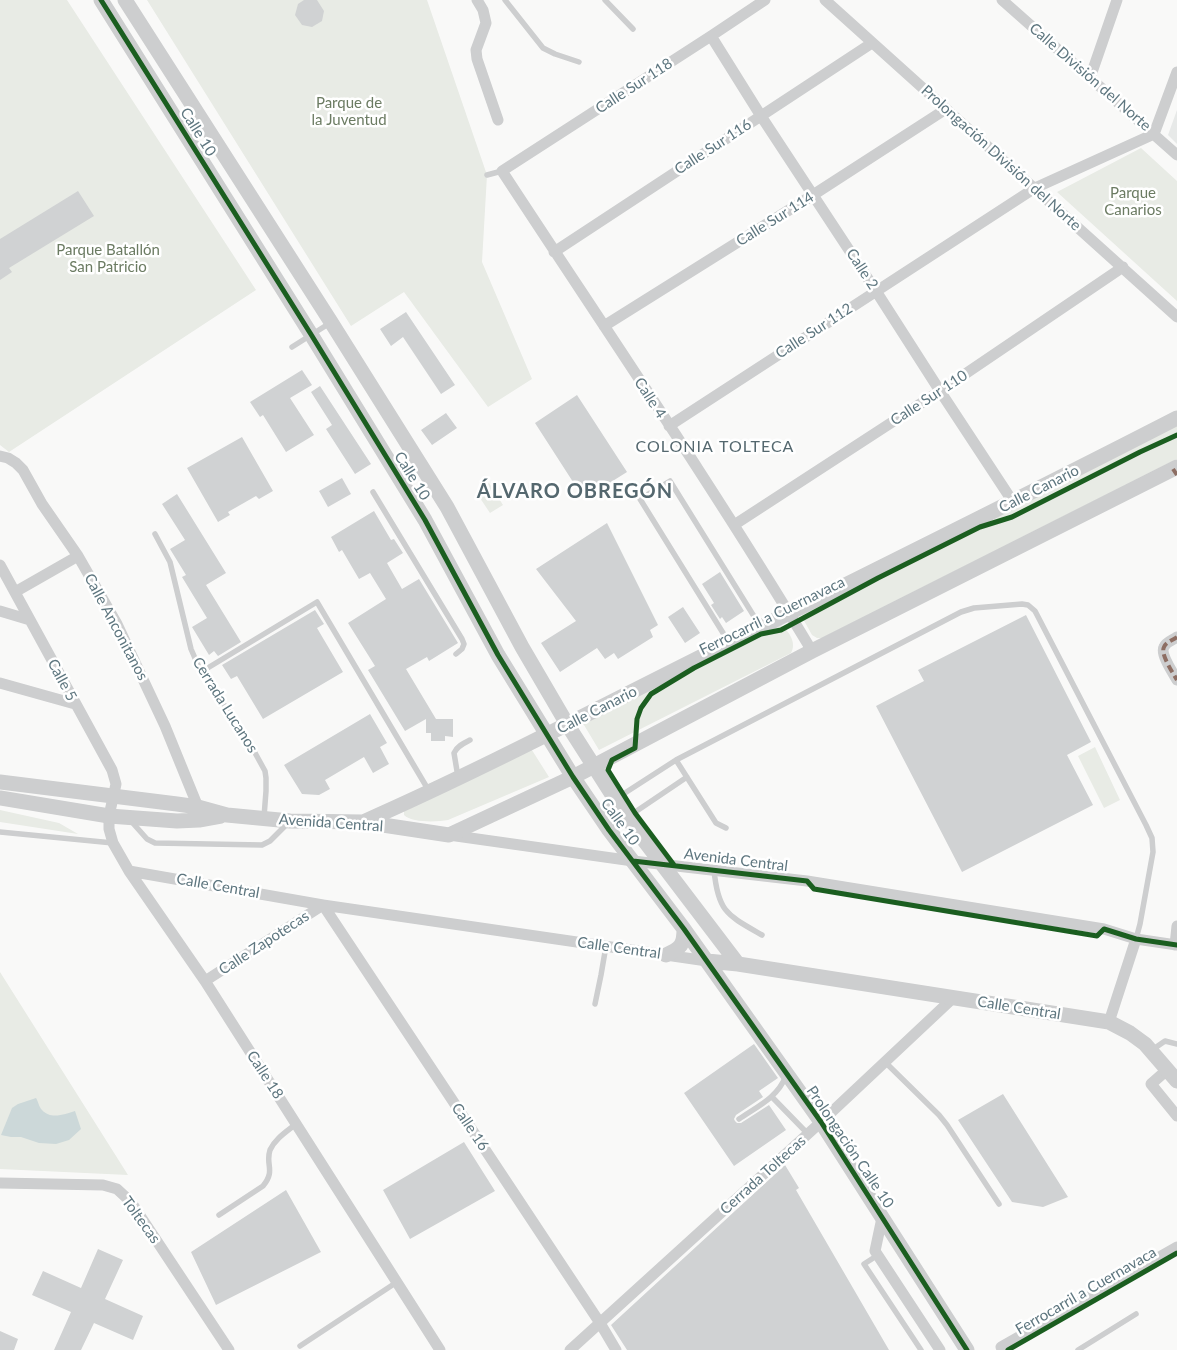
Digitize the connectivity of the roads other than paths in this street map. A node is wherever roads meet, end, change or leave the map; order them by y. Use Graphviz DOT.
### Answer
graph roads {
  1 [pos="101,0"];
  2 [pos="125,0"];
  3 [pos="477,0"];
  4 [pos="504,0"];
  5 [pos="605,0"];
  6 [pos="765,0"];
  7 [pos="825,0"];
  8 [pos="1002,0"];
  9 [pos="1117,0"];
  10 [pos="633,29"];
  11 [pos="711,36"];
  12 [pos="872,43"];
  13 [pos="579,62"];
  14 [pos="1177,72"];
  15 [pos="1090,78"];
  16 [pos="946,109"];
  17 [pos="761,116"];
  18 [pos="498,120"];
  19 [pos="1154,134"];
  20 [pos="1177,155"];
  21 [pos="502,171"];
  22 [pos="487,175"];
  23 [pos="1035,188"];
  24 [pos="813,195"];
  25 [pos="554,252"];
  26 [pos="1123,267"];
  27 [pos="876,291"];
  28 [pos="1177,317"];
  29 [pos="331,322"];
  30 [pos="604,326"];
  31 [pos="312,336"];
  32 [pos="292,347"];
  33 [pos="940,392"];
  34 [pos="1177,418"];
  35 [pos="669,426"];
  36 [pos="0,456"];
  37 [pos="1176,470"];
  38 [pos="374,492"];
  39 [pos="1013,502"];
  40 [pos="734,525"];
  41 [pos="155,534"];
  42 [pos="78,556"];
  43 [pos="0,565"];
  44 [pos="15,592"];
  45 [pos="0,611"];
  46 [pos="790,613"];
  47 [pos="30,620"];
  48 [pos="760,627"];
  49 [pos="1177,638"];
  50 [pos="729,643"];
  51 [pos="812,651"];
  52 [pos="456,654"];
  53 [pos="201,672"];
  54 [pos="1177,680"];
  55 [pos="0,683"];
  56 [pos="75,704"];
  57 [pos="567,724"];
  58 [pos="547,736"];
  59 [pos="470,740"];
  60 [pos="676,760"];
  61 [pos="594,767"];
  62 [pos="573,777"];
  63 [pos="687,778"];
  64 [pos="458,779"];
  65 [pos="0,782"];
  66 [pos="430,793"];
  67 [pos="114,796"];
  68 [pos="0,798"];
  69 [pos="614,800"];
  70 [pos="596,812"];
  71 [pos="199,814"];
  72 [pos="109,816"];
  73 [pos="127,817"];
  74 [pos="264,818"];
  75 [pos="626,818"];
  76 [pos="290,821"];
  77 [pos="363,822"];
  78 [pos="726,828"];
  79 [pos="609,830"];
  80 [pos="0,832"];
  81 [pos="449,835"];
  82 [pos="113,843"];
  83 [pos="633,861"];
  84 [pos="661,864"];
  85 [pos="714,870"];
  86 [pos="129,871"];
  87 [pos="323,905"];
  88 [pos="1177,926"];
  89 [pos="684,929"];
  90 [pos="762,935"];
  91 [pos="1136,939"];
  92 [pos="1176,945"];
  93 [pos="606,946"];
  94 [pos="666,955"];
  95 [pos="707,961"];
  96 [pos="738,964"];
  97 [pos="205,981"];
  98 [pos="954,998"];
  99 [pos="594,1004"];
  100 [pos="1109,1022"];
  101 [pos="1177,1044"];
  102 [pos="1150,1051"];
  103 [pos="885,1062"];
  104 [pos="786,1074"];
  105 [pos="1172,1075"];
  106 [pos="772,1097"];
  107 [pos="1177,1116"];
  108 [pos="739,1119"];
  109 [pos="821,1122"];
  110 [pos="296,1124"];
  111 [pos="808,1134"];
  112 [pos="0,1183"];
  113 [pos="999,1204"];
  114 [pos="219,1215"];
  115 [pos="882,1218"];
  116 [pos="1177,1247"];
  117 [pos="878,1255"];
  118 [pos="397,1282"];
  119 [pos="1136,1314"];
  120 [pos="600,1323"];
  121 [pos="300,1346"];
  122 [pos="1001,1347"];
  123 [pos="229,1350"];
  124 [pos="440,1350"];
  125 [pos="570,1350"];
  126 [pos="616,1350"];
  127 [pos="921,1350"];
  128 [pos="940,1350"];
  129 [pos="967,1350"];
  130 [pos="1078,1350"];
  1 -- 31 [label="street, Calle 10"];
  2 -- 29 [label="street, Calle 10"];
  3 -- 18 [label="street"];
  4 -- 13 [label="lane"];
  5 -- 10 [label="lane"];
  6 -- 11 [label="street, Calle Sur 118"];
  7 -- 12 [label="street, Prolongación División del Norte"];
  8 -- 15 [label="street, Calle División del Norte"];
  9 -- 15 [label="street"];
  11 -- 17 [label="street, Calle 2"];
  11 -- 21 [label="street, Calle Sur 118"];
  12 -- 16 [label="street, Prolongación División del Norte"];
  12 -- 17 [label="street, Calle Sur 116"];
  14 -- 19 [label="street"];
  15 -- 19 [label="street, Calle División del Norte"];
  16 -- 23 [label="street, Prolongación División del Norte"];
  16 -- 24 [label="street, Calle Sur 114"];
  17 -- 24 [label="street, Calle 2"];
  17 -- 25 [label="street, Calle Sur 116"];
  19 -- 20 [label="street, Calle División del Norte"];
  19 -- 23 [label="street, Calle Sur 112"];
  21 -- 22 [label="lane"];
  21 -- 25 [label="street, Calle 4"];
  23 -- 26 [label="street, Prolongación División del Norte"];
  23 -- 27 [label="street, Calle Sur 112"];
  24 -- 27 [label="street, Calle 2"];
  24 -- 30 [label="street, Calle Sur 114"];
  25 -- 30 [label="street, Calle 4"];
  26 -- 28 [label="street, Prolongación División del Norte"];
  26 -- 33 [label="street, Calle Sur 110"];
  27 -- 33 [label="street, Calle 2"];
  27 -- 35 [label="street, Calle Sur 112"];
  29 -- 31 [label="lane"];
  29 -- 57 [label="street, Calle 10"];
  30 -- 35 [label="street, Calle 4"];
  31 -- 32 [label="lane"];
  31 -- 58 [label="street, Calle 10"];
  33 -- 39 [label="street, Calle 2"];
  33 -- 40 [label="street, Calle Sur 110"];
  34 -- 39 [label="street, Calle Canario"];
  35 -- 40 [label="street, Calle 4"];
  36 -- 42 [label="street, Calle Anconitanos"];
  37 -- 51 [label="street"];
  38 -- 52 [label="lane"];
  39 -- 46 [label="street, Calle Canario"];
  40 -- 46 [label="street, Calle 4"];
  41 -- 53 [label="lane, Cerrada Lucanos"];
  42 -- 44 [label="street"];
  42 -- 71 [label="street, Calle Anconitanos"];
  43 -- 44 [label="street, Calle 5"];
  44 -- 47 [label="street, Calle 5"];
  45 -- 47 [label="street"];
  46 -- 48 [label="street, Calle Canario"];
  46 -- 51 [label="street, Calle 4"];
  47 -- 56 [label="street, Calle 5"];
  48 -- 50 [label="street, Calle Canario"];
  48 -- 50 [label="lane"];
  49 -- 54 [label="street"];
  50 -- 57 [label="street, Calle Canario"];
  51 -- 61 [label="street"];
  53 -- 66 [label="lane"];
  53 -- 74 [label="lane, Cerrada Lucanos"];
  55 -- 56 [label="street"];
  56 -- 67 [label="street, Calle 5"];
  57 -- 58 [label="street, Calle Canario"];
  57 -- 61 [label="street, Calle 10"];
  58 -- 62 [label="street, Calle 10"];
  58 -- 64 [label="street, Calle Canario"];
  59 -- 64 [label="lane"];
  60 -- 63 [label="lane"];
  60 -- 69 [label="lane"];
  60 -- 91 [label="lane"];
  61 -- 62 [label="street"];
  61 -- 69 [label="street, Calle 10"];
  62 -- 70 [label="street, Calle 10"];
  62 -- 81 [label="street"];
  63 -- 75 [label="lane"];
  63 -- 78 [label="lane"];
  64 -- 66 [label="street, Calle Canario"];
  65 -- 67 [label="street, Avenida Central"];
  66 -- 77 [label="street, Calle Canario"];
  67 -- 71 [label="street, Avenida Central"];
  67 -- 72 [label="street, Calle 18"];
  68 -- 72 [label="street, Avenida Central"];
  69 -- 70 [label="lane"];
  69 -- 75 [label="street, Calle 10"];
  70 -- 79 [label="street, Calle 10"];
  71 -- 73 [label="street, Avenida Central"];
  71 -- 74 [label="street, Avenida Central"];
  72 -- 73 [label="street, Avenida Central"];
  72 -- 82 [label="street, Calle 18"];
  73 -- 76 [label="lane"];
  74 -- 76 [label="street, Avenida Central"];
  75 -- 79 [label="lane"];
  75 -- 84 [label="street, Calle 10"];
  76 -- 77 [label="street, Avenida Central"];
  77 -- 81 [label="street, Avenida Central"];
  79 -- 83 [label="street, Calle 10"];
  80 -- 82 [label="lane"];
  81 -- 83 [label="street, Avenida Central"];
  82 -- 86 [label="street, Calle 18"];
  83 -- 84 [label="street, Avenida Central"];
  83 -- 89 [label="street, Calle 10"];
  84 -- 85 [label="street, Avenida Central"];
  84 -- 96 [label="street, Calle 10"];
  85 -- 90 [label="lane"];
  85 -- 91 [label="street, Avenida Central"];
  86 -- 87 [label="street, Calle Central"];
  86 -- 97 [label="street, Calle 18"];
  87 -- 93 [label="street, Calle Central"];
  87 -- 97 [label="street, Calle Zapotecas"];
  87 -- 120 [label="street, Calle 16"];
  88 -- 92 [label="street"];
  89 -- 94 [label="street"];
  89 -- 95 [label="street, Calle 10"];
  91 -- 92 [label="street, Avenida Central"];
  91 -- 100 [label="street"];
  93 -- 94 [label="street, Calle Central"];
  93 -- 99 [label="lane"];
  94 -- 95 [label="street, Calle Central"];
  95 -- 96 [label="street, Calle Central"];
  95 -- 104 [label="street, Prolongación Calle 10"];
  96 -- 98 [label="street, Calle Central"];
  97 -- 110 [label="street, Calle 18"];
  98 -- 100 [label="street, Calle Central"];
  98 -- 103 [label="street, Cerrada Toltecas"];
  100 -- 102 [label="street"];
  101 -- 102 [label="lane"];
  102 -- 105 [label="street"];
  103 -- 109 [label="street, Cerrada Toltecas"];
  103 -- 113 [label="lane"];
  104 -- 106 [label="lane"];
  104 -- 109 [label="street, Prolongación Calle 10"];
  105 -- 107 [label="street"];
  106 -- 108 [label="lane"];
  106 -- 111 [label="lane"];
  109 -- 111 [label="street, Cerrada Toltecas"];
  109 -- 115 [label="street, Prolongación Calle 10"];
  110 -- 114 [label="lane"];
  110 -- 118 [label="street, Calle 18"];
  111 -- 120 [label="street, Cerrada Toltecas"];
  112 -- 123 [label="street, Toltecas"];
  115 -- 117 [label="street"];
  115 -- 129 [label="street, Prolongación Calle 10"];
  116 -- 122 [label="street"];
  117 -- 127 [label="lane"];
  117 -- 128 [label="street"];
  118 -- 121 [label="lane"];
  118 -- 124 [label="street, Calle 18"];
  119 -- 130 [label="lane"];
  120 -- 125 [label="street, Cerrada Toltecas"];
  120 -- 126 [label="street, Calle 16"];
}
